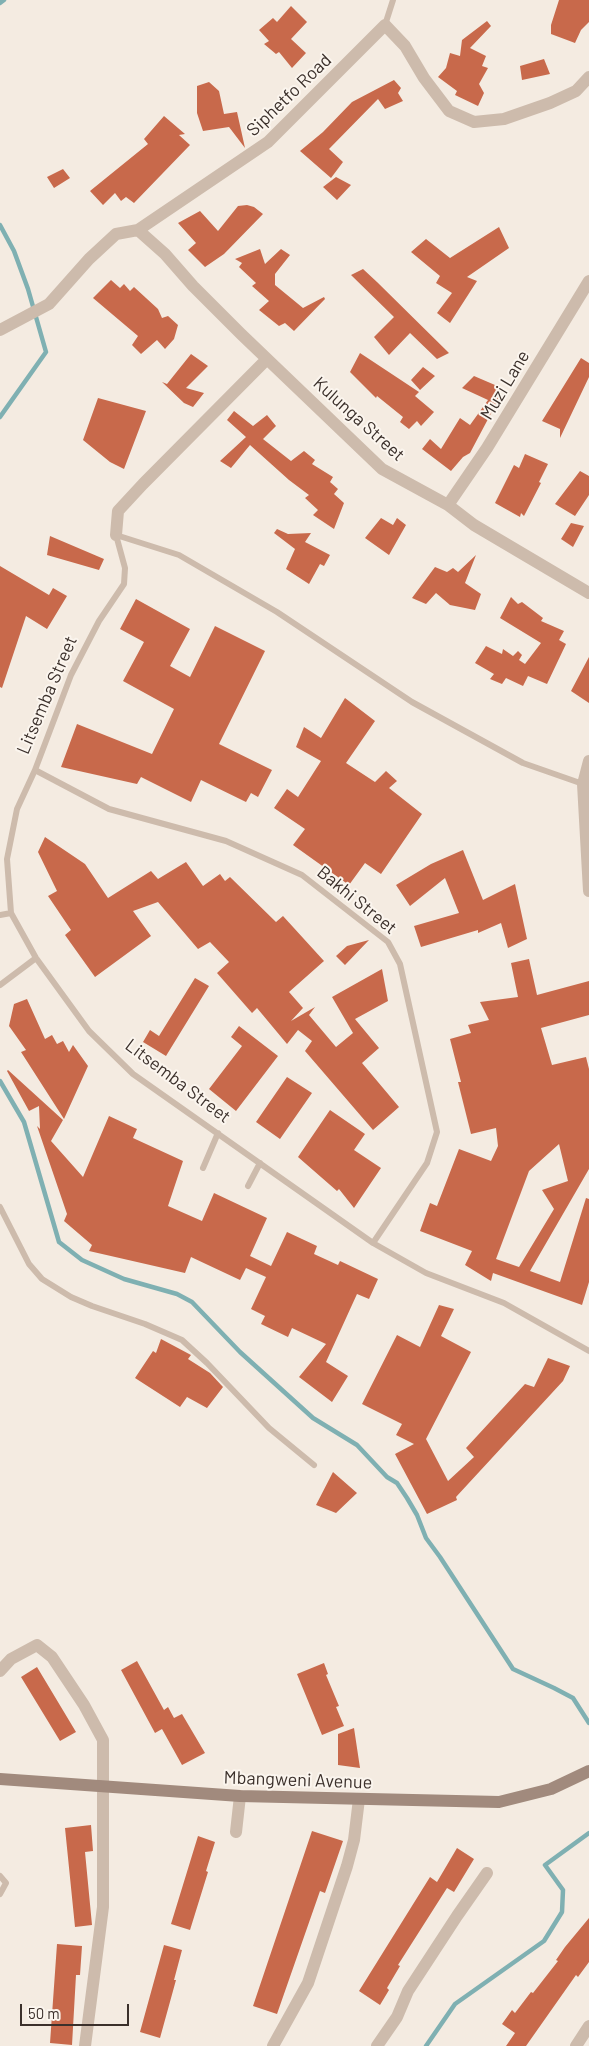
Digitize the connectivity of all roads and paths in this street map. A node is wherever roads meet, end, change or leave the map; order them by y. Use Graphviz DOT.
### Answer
graph roads {
  1 [pos="393,0"];
  2 [pos="385,25"];
  3 [pos="589,77"];
  4 [pos="138,230"];
  5 [pos="589,281"];
  6 [pos="0,330"];
  7 [pos="267,359"];
  8 [pos="448,505"];
  9 [pos="116,535"];
  10 [pos="589,593"];
  11 [pos="589,762"];
  12 [pos="35,770"];
  13 [pos="582,784"];
  14 [pos="589,891"];
  15 [pos="11,913"];
  16 [pos="0,914"];
  17 [pos="36,958"];
  18 [pos="0,985"];
  19 [pos="218,1134"];
  20 [pos="260,1163"];
  21 [pos="203,1168"];
  22 [pos="248,1186"];
  23 [pos="0,1207"];
  24 [pos="373,1243"];
  25 [pos="589,1352"];
  26 [pos="314,1465"];
  27 [pos="0,1671"];
  28 [pos="589,1771"];
  29 [pos="0,1779"];
  30 [pos="103,1786"];
  31 [pos="240,1796"];
  32 [pos="359,1799"];
  33 [pos="236,1832"];
  34 [pos="487,1873"];
  35 [pos="0,1876"];
  36 [pos="0,1894"];
  37 [pos="589,2026"];
  38 [pos="85,2046"];
  39 [pos="273,2046"];
  40 [pos="378,2046"];
  41 [pos="576,2046"];
  1 -- 2 [label="lane"];
  2 -- 3 [label="street"];
  2 -- 4 [label="street, Siphetfo Road"];
  4 -- 6 [label="street, Siphetfo Road"];
  4 -- 7 [label="street, Kulunga Street"];
  5 -- 8 [label="street, Muzi Lane"];
  7 -- 8 [label="street, Kulunga Street"];
  7 -- 9 [label="street, Litsemba Street"];
  8 -- 10 [label="street, Kulunga Street"];
  9 -- 12 [label="lane, Litsemba Street"];
  9 -- 13 [label="lane"];
  11 -- 13 [label="street"];
  12 -- 15 [label="lane, Litsemba Street"];
  12 -- 24 [label="lane, Bakhi Street"];
  13 -- 14 [label="street"];
  15 -- 16 [label="lane"];
  15 -- 17 [label="lane, Litsemba Street"];
  17 -- 18 [label="lane"];
  17 -- 19 [label="lane, Litsemba Street"];
  19 -- 20 [label="lane, Litsemba Street"];
  19 -- 21 [label="lane"];
  20 -- 22 [label="lane"];
  20 -- 24 [label="lane, Litsemba Street"];
  23 -- 26 [label="lane"];
  24 -- 25 [label="lane, Litsemba Street"];
  27 -- 30 [label="street"];
  28 -- 32 [label="street, Mbangweni Avenue"];
  29 -- 30 [label="street, Mbangweni Avenue"];
  30 -- 31 [label="street, Mbangweni Avenue"];
  30 -- 38 [label="street"];
  31 -- 32 [label="street, Mbangweni Avenue"];
  31 -- 33 [label="street"];
  32 -- 39 [label="street"];
  34 -- 40 [label="street"];
  35 -- 36 [label="lane"];
  37 -- 41 [label="street"];
}
